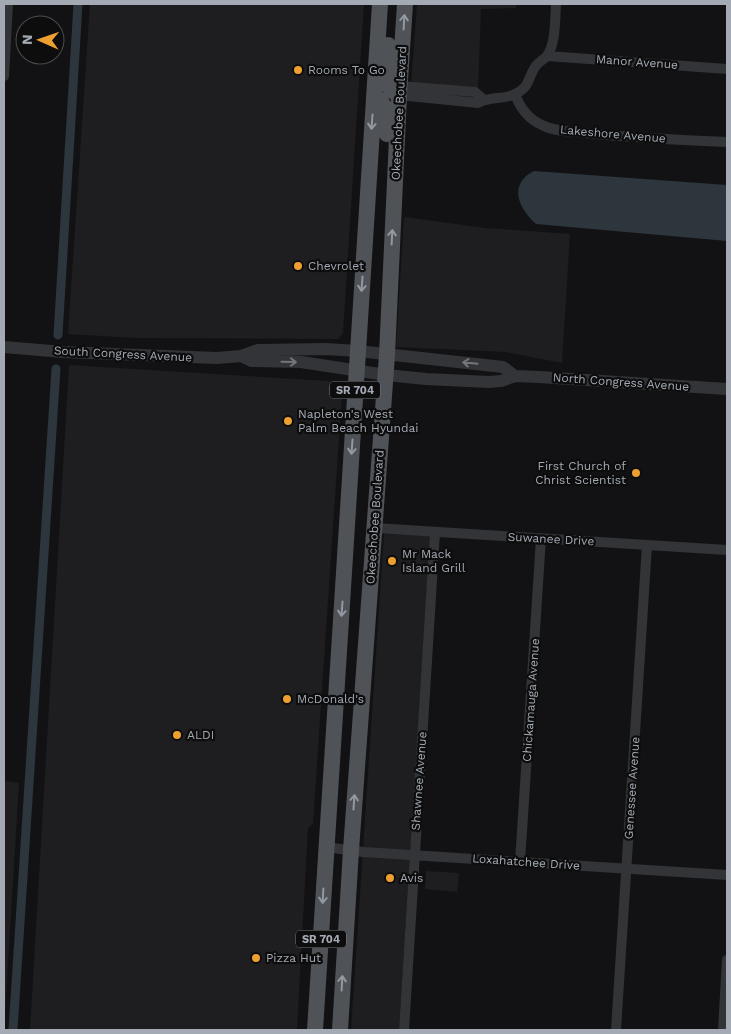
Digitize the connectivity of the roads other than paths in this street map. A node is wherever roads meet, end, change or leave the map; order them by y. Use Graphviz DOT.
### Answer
graph roads {
  1 [pos="8,4"];
  2 [pos="405,4"];
  3 [pos="556,4"];
  4 [pos="380,5"];
  5 [pos="547,56"];
  6 [pos="727,69"];
  7 [pos="4,76"];
  8 [pos="399,91"];
  9 [pos="515,94"];
  10 [pos="374,98"];
  11 [pos="727,142"];
  12 [pos="396,166"];
  13 [pos="4,347"];
  14 [pos="358,351"];
  15 [pos="387,355"];
  16 [pos="241,356"];
  17 [pos="357,370"];
  18 [pos="386,376"];
  19 [pos="515,376"];
  20 [pos="727,389"];
  21 [pos="375,528"];
  22 [pos="435,532"];
  23 [pos="541,538"];
  24 [pos="647,545"];
  25 [pos="727,550"];
  26 [pos="326,847"];
  27 [pos="350,850"];
  28 [pos="414,855"];
  29 [pos="520,862"];
  30 [pos="626,868"];
  31 [pos="727,875"];
  32 [pos="727,960"];
  33 [pos="315,1030"];
  34 [pos="340,1030"];
  35 [pos="404,1030"];
  36 [pos="616,1030"];
  37 [pos="723,1030"];
  1 -- 7 [label="street"];
  8 -- 2 [label="main road, Okeechobee Boulevard / SR 704, one-way"];
  3 -- 5 [label="street"];
  4 -- 8 [label="main road"];
  4 -- 10 [label="main road, Okeechobee Boulevard / SR 704"];
  5 -- 6 [label="street, Manor Avenue"];
  5 -- 9 [label="street"];
  8 -- 9 [label="street"];
  8 -- 12 [label="main road, Okeechobee Boulevard / SR 704"];
  9 -- 11 [label="street, Lakeshore Avenue"];
  10 -- 12 [label="main road"];
  10 -- 14 [label="main road, Okeechobee Boulevard / SR 704, one-way"];
  15 -- 12 [label="main road, Okeechobee Boulevard / SR 704, one-way"];
  13 -- 16 [label="street, South Congress Avenue"];
  14 -- 15 [label="street, North Congress Avenue"];
  14 -- 16 [label="street, South Congress Avenue"];
  14 -- 17 [label="main road, Okeechobee Boulevard / SR 704"];
  15 -- 18 [label="main road, Okeechobee Boulevard / SR 704"];
  19 -- 15 [label="street, North Congress Avenue, one-way"];
  16 -- 17 [label="street, South Congress Avenue, one-way"];
  17 -- 18 [label="street, North Congress Avenue"];
  17 -- 26 [label="main road, Okeechobee Boulevard / SR 704, one-way"];
  18 -- 19 [label="street, North Congress Avenue"];
  18 -- 21 [label="main road, Okeechobee Boulevard / SR 704"];
  19 -- 20 [label="street, North Congress Avenue"];
  21 -- 22 [label="street, Suwanee Drive"];
  27 -- 21 [label="main road, Okeechobee Boulevard / SR 704, one-way"];
  22 -- 23 [label="street, Suwanee Drive"];
  22 -- 28 [label="street, Shawnee Avenue"];
  23 -- 24 [label="street, Suwanee Drive"];
  23 -- 29 [label="street, Chickamauga Avenue"];
  24 -- 25 [label="street, Suwanee Drive"];
  24 -- 30 [label="street, Genessee Avenue"];
  26 -- 27 [label="street, Loxahatchee Drive"];
  26 -- 33 [label="main road, Okeechobee Boulevard / SR 704, one-way"];
  27 -- 28 [label="street, Loxahatchee Drive"];
  34 -- 27 [label="main road, Okeechobee Boulevard / SR 704, one-way"];
  28 -- 29 [label="street, Loxahatchee Drive"];
  28 -- 35 [label="street, Shawnee Avenue"];
  29 -- 30 [label="street, Loxahatchee Drive"];
  30 -- 31 [label="street, Loxahatchee Drive"];
  30 -- 36 [label="street, Genessee Avenue"];
  32 -- 37 [label="street"];
}
